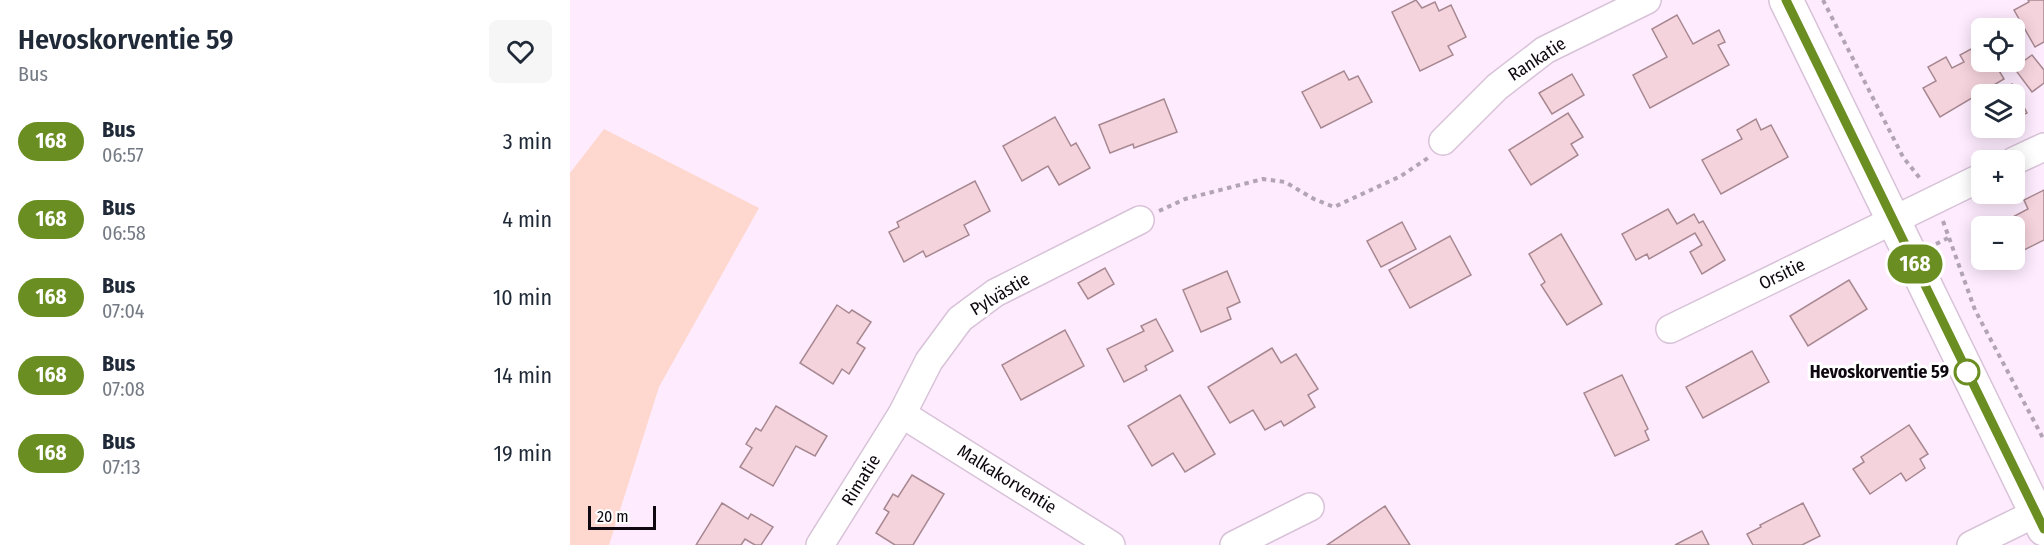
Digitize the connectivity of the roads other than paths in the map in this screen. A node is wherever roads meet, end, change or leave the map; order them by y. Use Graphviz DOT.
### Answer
graph roads {
  1 [pos="1647,0"];
  2 [pos="1786,0"];
  3 [pos="1443,141"];
  4 [pos="2044,147"];
  5 [pos="2025,156"];
  6 [pos="1971,182"];
  7 [pos="1894,219"];
  8 [pos="1140,220"];
  9 [pos="1670,329"];
  10 [pos="902,414"];
  11 [pos="1310,507"];
  12 [pos="2041,517"];
  13 [pos="820,545"];
  14 [pos="1111,545"];
  15 [pos="1234,545"];
  16 [pos="1971,545"];
  1 -- 3 [label="street, Rankatie"];
  2 -- 7 [label="street"];
  4 -- 5 [label="street"];
  6 -- 7 [label="street, Orsitie"];
  7 -- 9 [label="street, Orsitie"];
  7 -- 12 [label="street"];
  8 -- 10 [label="street, Pylvästie"];
  10 -- 13 [label="street, Rimatie"];
  10 -- 14 [label="street, Malkakorventie"];
  11 -- 15 [label="street"];
  12 -- 16 [label="street"];
}
